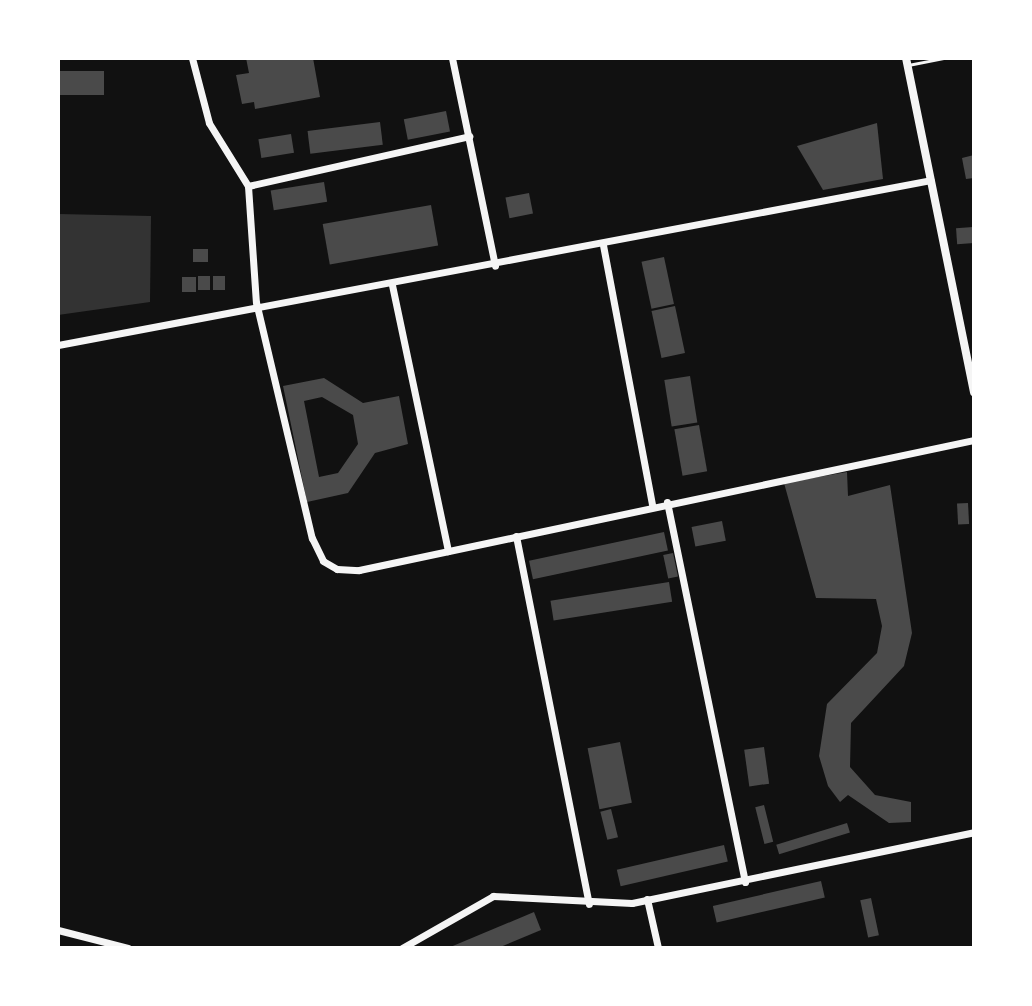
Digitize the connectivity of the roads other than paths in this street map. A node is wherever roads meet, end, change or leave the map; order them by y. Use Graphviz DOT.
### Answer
graph roads {
  1 [pos="192,58"];
  2 [pos="452,58"];
  3 [pos="943,58"];
  4 [pos="907,62"];
  5 [pos="469,136"];
  6 [pos="931,180"];
  7 [pos="248,186"];
  8 [pos="603,245"];
  9 [pos="495,266"];
  10 [pos="392,285"];
  11 [pos="258,309"];
  12 [pos="58,345"];
  13 [pos="974,392"];
  14 [pos="974,440"];
  15 [pos="667,502"];
  16 [pos="652,505"];
  17 [pos="516,536"];
  18 [pos="448,551"];
  19 [pos="974,832"];
  20 [pos="745,882"];
  21 [pos="647,899"];
  22 [pos="589,904"];
  23 [pos="58,930"];
  24 [pos="128,948"];
  25 [pos="402,948"];
  26 [pos="658,948"];
  1 -- 7 [label="street"];
  2 -- 5 [label="street"];
  3 -- 4 [label="lane"];
  4 -- 6 [label="street"];
  5 -- 7 [label="street"];
  5 -- 9 [label="street"];
  6 -- 8 [label="street"];
  6 -- 13 [label="street"];
  7 -- 11 [label="street"];
  8 -- 9 [label="street"];
  8 -- 16 [label="street"];
  9 -- 10 [label="street"];
  10 -- 11 [label="street"];
  10 -- 18 [label="street"];
  11 -- 12 [label="street"];
  11 -- 18 [label="street"];
  14 -- 15 [label="street"];
  15 -- 16 [label="street"];
  15 -- 20 [label="street"];
  16 -- 17 [label="street"];
  17 -- 18 [label="street"];
  17 -- 22 [label="street"];
  19 -- 20 [label="street"];
  20 -- 21 [label="street"];
  21 -- 22 [label="street"];
  21 -- 26 [label="street"];
  22 -- 25 [label="street"];
  23 -- 24 [label="street"];
}
